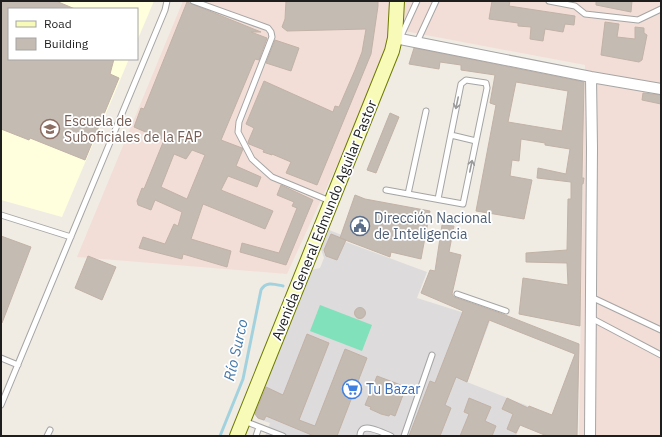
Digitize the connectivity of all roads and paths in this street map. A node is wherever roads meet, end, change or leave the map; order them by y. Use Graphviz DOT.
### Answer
graph roads {
  1 [pos="167,1"];
  2 [pos="193,1"];
  3 [pos="397,1"];
  4 [pos="417,1"];
  5 [pos="436,1"];
  6 [pos="549,1"];
  7 [pos="576,3"];
  8 [pos="661,9"];
  9 [pos="398,38"];
  10 [pos="417,42"];
  11 [pos="591,77"];
  12 [pos="661,89"];
  13 [pos="426,112"];
  14 [pos="451,135"];
  15 [pos="476,141"];
  16 [pos="386,190"];
  17 [pos="408,194"];
  18 [pos="438,199"];
  19 [pos="331,201"];
  20 [pos="1,215"];
  21 [pos="71,237"];
  22 [pos="457,294"];
  23 [pos="591,297"];
  24 [pos="506,311"];
  25 [pos="590,317"];
  26 [pos="661,330"];
  27 [pos="432,355"];
  28 [pos="661,355"];
  29 [pos="1,358"];
  30 [pos="18,365"];
  31 [pos="1,405"];
  32 [pos="243,421"];
  33 [pos="259,427"];
  34 [pos="50,430"];
  35 [pos="47,436"];
  36 [pos="237,436"];
  37 [pos="256,436"];
  38 [pos="283,436"];
  39 [pos="360,436"];
  40 [pos="391,436"];
  41 [pos="404,436"];
  42 [pos="590,436"];
  1 -- 21 [label="lane"];
  2 -- 19 [label="lane"];
  3 -- 9 [label="street, Avenida General Edmundo Aguilar Pastor"];
  4 -- 9 [label="lane"];
  5 -- 10 [label="lane"];
  6 -- 7 [label="lane"];
  7 -- 8 [label="lane"];
  9 -- 10 [label="street"];
  9 -- 19 [label="street, Avenida General Edmundo Aguilar Pastor"];
  10 -- 11 [label="street"];
  11 -- 12 [label="street"];
  11 -- 23 [label="street"];
  13 -- 17 [label="lane"];
  14 -- 15 [label="lane"];
  15 -- 14 [label="lane, one-way"];
  14 -- 18 [label="lane"];
  18 -- 15 [label="lane, one-way"];
  16 -- 17 [label="lane"];
  17 -- 18 [label="lane"];
  19 -- 32 [label="street, Avenida General Edmundo Aguilar Pastor"];
  20 -- 21 [label="lane"];
  21 -- 30 [label="lane"];
  22 -- 24 [label="lane"];
  23 -- 25 [label="street"];
  23 -- 26 [label="lane"];
  25 -- 28 [label="lane"];
  25 -- 42 [label="street"];
  27 -- 41 [label="lane"];
  29 -- 30 [label="lane"];
  30 -- 31 [label="lane"];
  32 -- 33 [label="lane"];
  32 -- 36 [label="street, Avenida General Edmundo Aguilar Pastor"];
  33 -- 37 [label="lane"];
  33 -- 38 [label="lane"];
  34 -- 35 [label="lane"];
  39 -- 40 [label="lane"];
}
